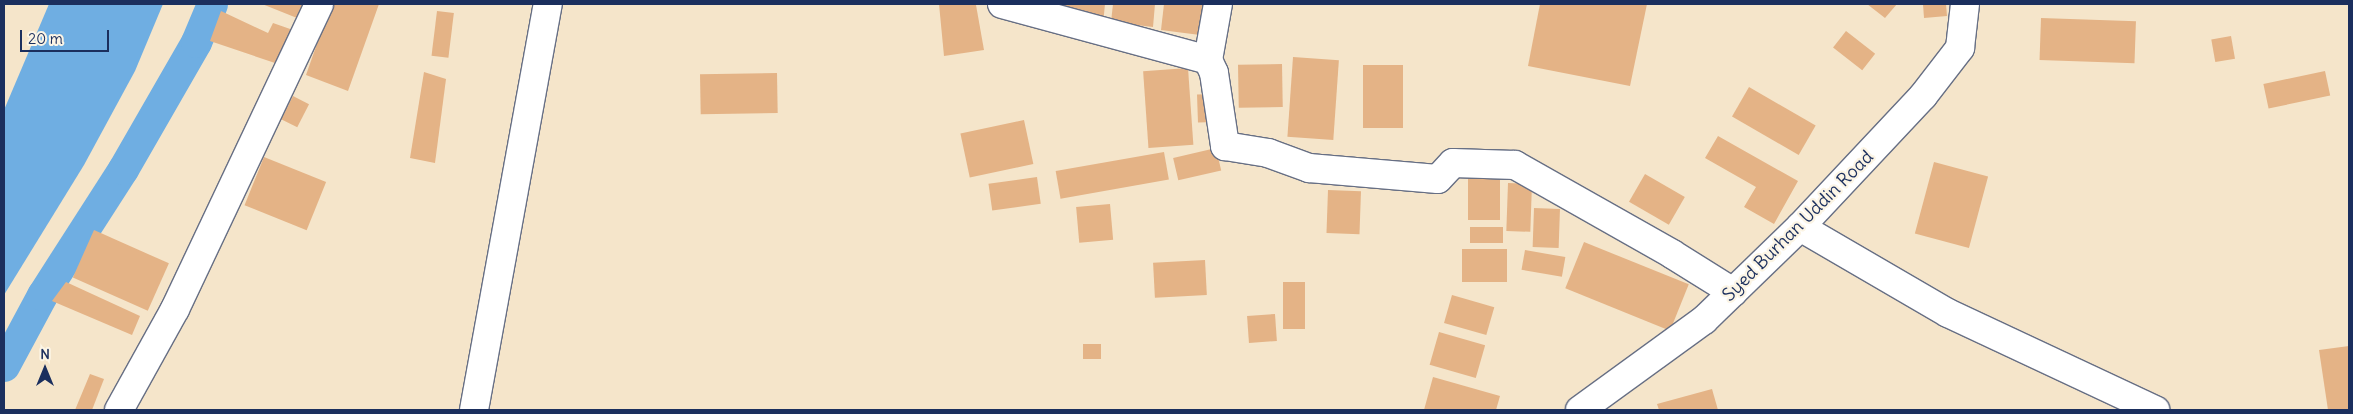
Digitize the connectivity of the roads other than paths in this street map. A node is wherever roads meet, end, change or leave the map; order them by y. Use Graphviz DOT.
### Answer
graph roads {
  1 [pos="319,4"];
  2 [pos="548,4"];
  3 [pos="1002,4"];
  4 [pos="1218,4"];
  5 [pos="1965,4"];
  6 [pos="1208,60"];
  7 [pos="1800,228"];
  8 [pos="1732,292"];
  9 [pos="2147,408"];
  10 [pos="120,410"];
  11 [pos="474,410"];
  12 [pos="1580,410"];
  1 -- 10 [label="street"];
  2 -- 11 [label="street"];
  3 -- 6 [label="street"];
  4 -- 6 [label="street"];
  5 -- 7 [label="street, Syed Burhan Uddin Road"];
  6 -- 8 [label="street"];
  7 -- 8 [label="street, Syed Burhan Uddin Road"];
  7 -- 9 [label="street"];
  8 -- 12 [label="street, Syed Burhan Uddin Road"];
}
